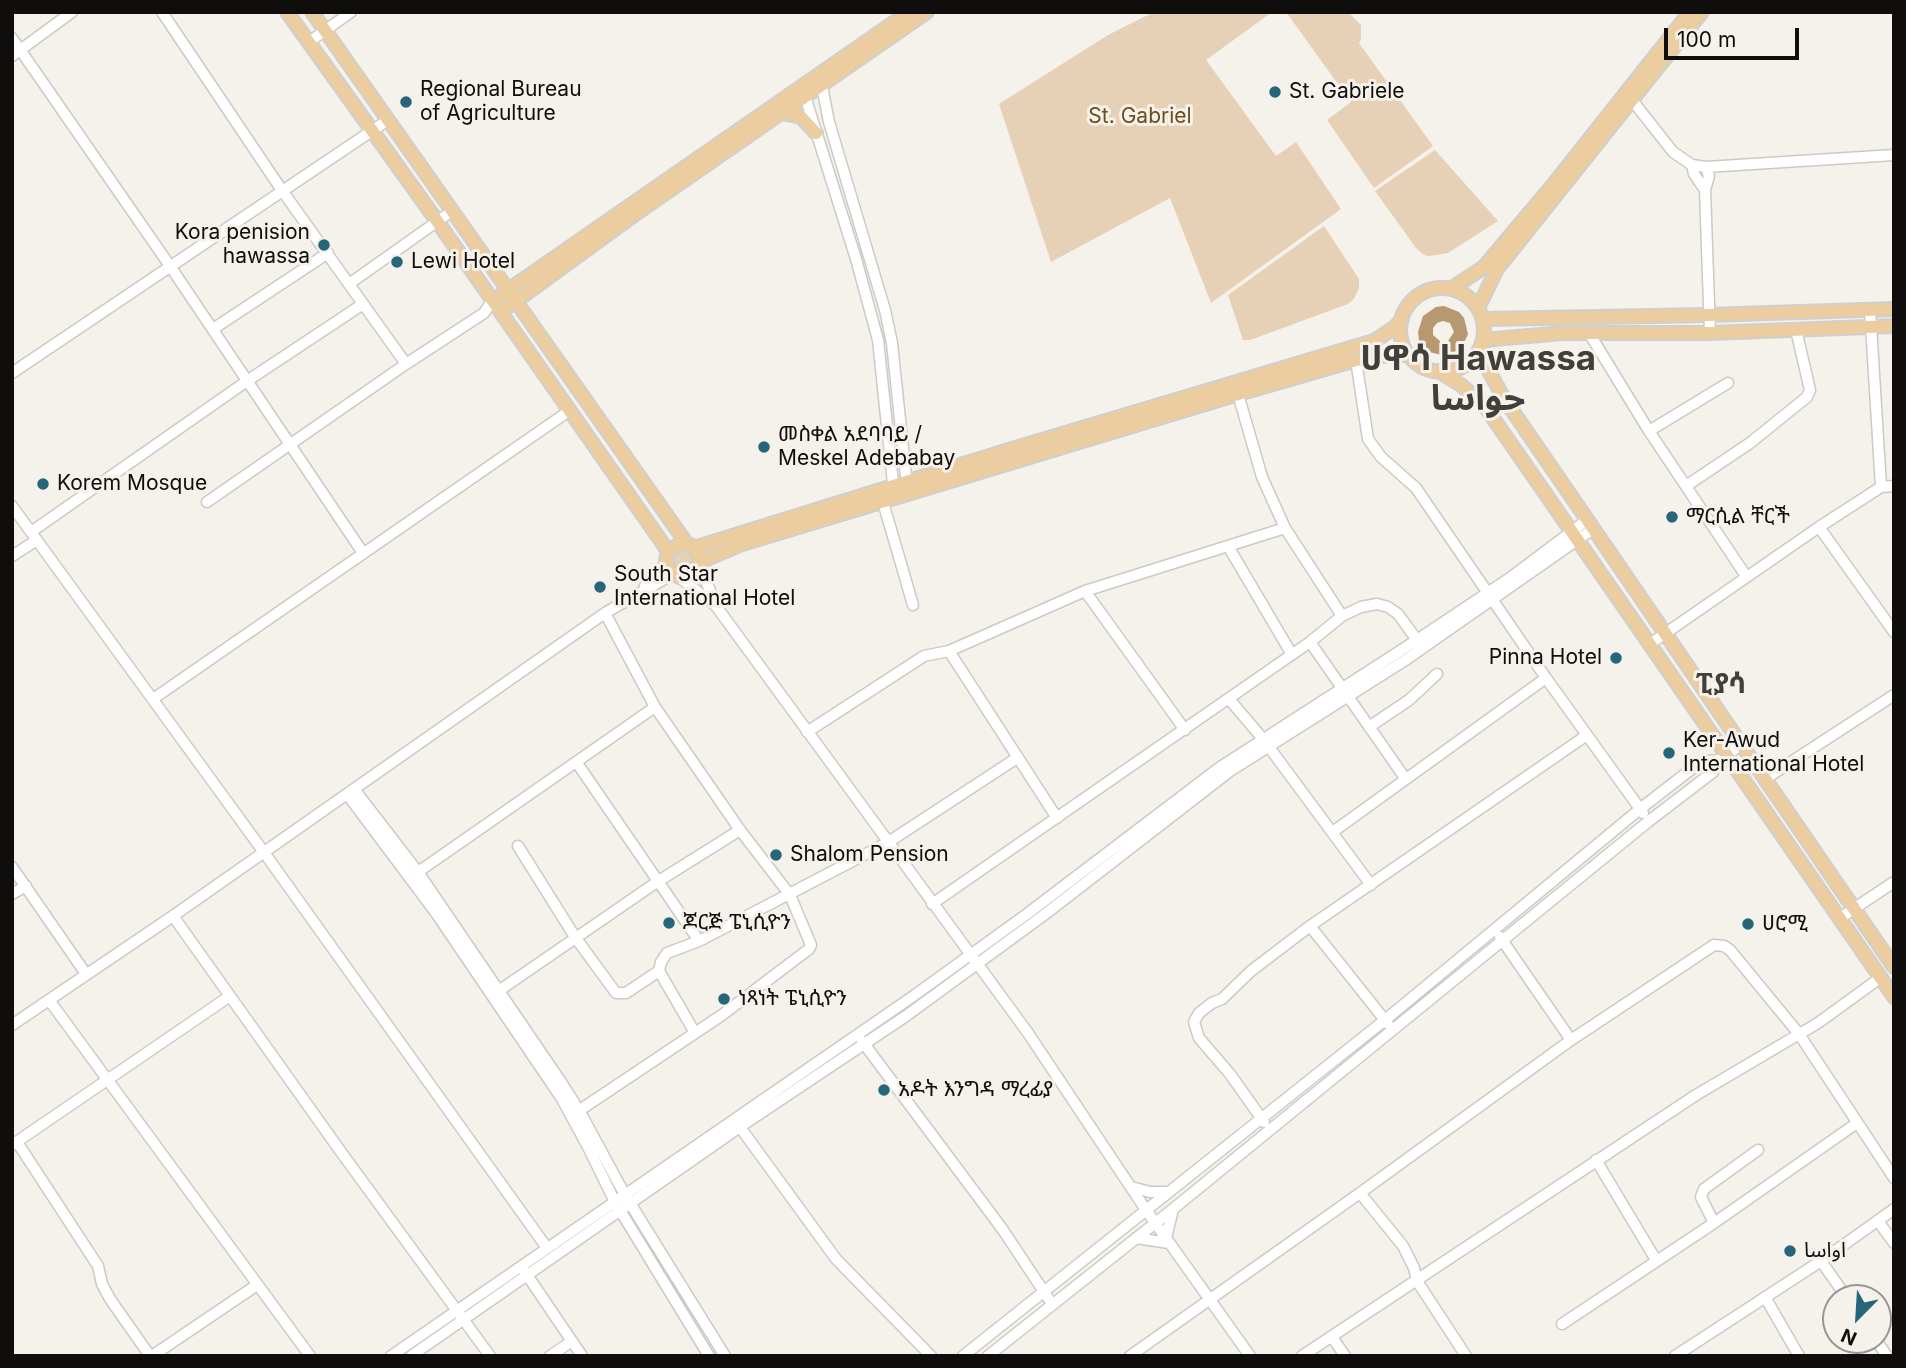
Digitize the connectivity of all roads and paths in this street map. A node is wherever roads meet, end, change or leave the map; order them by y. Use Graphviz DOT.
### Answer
graph roads {
  1 [pos="72,12"];
  2 [pos="162,12"];
  3 [pos="288,12"];
  4 [pos="312,12"];
  5 [pos="352,12"];
  6 [pos="909,12"];
  7 [pos="927,12"];
  8 [pos="1702,12"];
  9 [pos="1684,15"];
  10 [pos="326,31"];
  11 [pos="12,38"];
  12 [pos="309,42"];
  13 [pos="17,53"];
  14 [pos="820,81"];
  15 [pos="804,92"];
  16 [pos="1632,100"];
  17 [pos="783,113"];
  18 [pos="388,120"];
  19 [pos="370,130"];
  20 [pos="816,133"];
  21 [pos="1894,155"];
  22 [pos="1692,165"];
  23 [pos="1706,167"];
  24 [pos="281,190"];
  25 [pos="1705,190"];
  26 [pos="452,211"];
  27 [pos="438,221"];
  28 [pos="328,253"];
  29 [pos="170,266"];
  30 [pos="349,284"];
  31 [pos="1451,289"];
  32 [pos="507,290"];
  33 [pos="492,301"];
  34 [pos="515,302"];
  35 [pos="363,304"];
  36 [pos="1870,309"];
  37 [pos="1894,309"];
  38 [pos="500,312"];
  39 [pos="484,313"];
  40 [pos="1480,313"];
  41 [pos="1708,315"];
  42 [pos="1402,319"];
  43 [pos="1894,326"];
  44 [pos="1871,327"];
  45 [pos="213,329"];
  46 [pos="1796,330"];
  47 [pos="1710,332"];
  48 [pos="1589,333"];
  49 [pos="1513,337"];
  50 [pos="1482,342"];
  51 [pos="1409,355"];
  52 [pos="1356,360"];
  53 [pos="406,364"];
  54 [pos="1489,370"];
  55 [pos="1438,372"];
  56 [pos="12,373"];
  57 [pos="247,381"];
  58 [pos="1728,383"];
  59 [pos="1238,394"];
  60 [pos="569,411"];
  61 [pos="1649,431"];
  62 [pos="290,445"];
  63 [pos="1686,485"];
  64 [pos="1881,486"];
  65 [pos="1894,486"];
  66 [pos="897,492"];
  67 [pos="207,502"];
  68 [pos="12,506"];
  69 [pos="1590,524"];
  70 [pos="1819,527"];
  71 [pos="1285,528"];
  72 [pos="1575,535"];
  73 [pos="34,536"];
  74 [pos="691,546"];
  75 [pos="1228,546"];
  76 [pos="363,553"];
  77 [pos="12,556"];
  78 [pos="699,563"];
  79 [pos="672,566"];
  80 [pos="1746,576"];
  81 [pos="1085,591"];
  82 [pos="1490,596"];
  83 [pos="913,605"];
  84 [pos="716,606"];
  85 [pos="605,613"];
  86 [pos="1342,615"];
  87 [pos="1894,632"];
  88 [pos="1665,633"];
  89 [pos="1418,640"];
  90 [pos="1310,642"];
  91 [pos="1650,644"];
  92 [pos="949,651"];
  93 [pos="1291,653"];
  94 [pos="1437,674"];
  95 [pos="1546,678"];
  96 [pos="1345,692"];
  97 [pos="1894,695"];
  98 [pos="153,699"];
  99 [pos="1229,699"];
  100 [pos="655,707"];
  101 [pos="1369,727"];
  102 [pos="1185,730"];
  103 [pos="807,732"];
  104 [pos="1587,735"];
  105 [pos="1266,742"];
  106 [pos="1742,744"];
  107 [pos="1723,757"];
  108 [pos="1017,758"];
  109 [pos="577,763"];
  110 [pos="1405,778"];
  111 [pos="1765,779"];
  112 [pos="351,792"];
  113 [pos="1640,809"];
  114 [pos="1058,818"];
  115 [pos="1648,821"];
  116 [pos="740,830"];
  117 [pos="1334,831"];
  118 [pos="887,844"];
  119 [pos="518,846"];
  120 [pos="263,851"];
  121 [pos="12,867"];
  122 [pos="418,872"];
  123 [pos="657,882"];
  124 [pos="1894,882"];
  125 [pos="1371,885"];
  126 [pos="26,886"];
  127 [pos="12,894"];
  128 [pos="790,895"];
  129 [pos="932,904"];
  130 [pos="1854,909"];
  131 [pos="173,916"];
  132 [pos="1840,918"];
  133 [pos="1310,926"];
  134 [pos="1494,930"];
  135 [pos="575,937"];
  136 [pos="1502,940"];
  137 [pos="699,941"];
  138 [pos="973,960"];
  139 [pos="1894,967"];
  140 [pos="659,971"];
  141 [pos="86,974"];
  142 [pos="1880,978"];
  143 [pos="500,990"];
  144 [pos="230,996"];
  145 [pos="1894,997"];
  146 [pos="49,1000"];
  147 [pos="1385,1020"];
  148 [pos="12,1025"];
  149 [pos="1393,1030"];
  150 [pos="695,1033"];
  151 [pos="857,1034"];
  152 [pos="1800,1034"];
  153 [pos="1571,1040"];
  154 [pos="865,1044"];
  155 [pos="107,1081"];
  156 [pos="576,1114"];
  157 [pos="1261,1118"];
  158 [pos="737,1123"];
  159 [pos="1857,1123"];
  160 [pos="1269,1129"];
  161 [pos="15,1144"];
  162 [pos="1758,1150"];
  163 [pos="1596,1160"];
  164 [pos="1894,1178"];
  165 [pos="1133,1191"];
  166 [pos="1169,1192"];
  167 [pos="1360,1193"];
  168 [pos="625,1195"];
  169 [pos="615,1202"];
  170 [pos="631,1205"];
  171 [pos="1173,1209"];
  172 [pos="1894,1209"];
  173 [pos="1146,1210"];
  174 [pos="621,1212"];
  175 [pos="1878,1221"];
  176 [pos="1155,1222"];
  177 [pos="1714,1223"];
  178 [pos="1127,1225"];
  179 [pos="1135,1238"];
  180 [pos="1168,1240"];
  181 [pos="1894,1243"];
  182 [pos="547,1248"];
  183 [pos="1656,1260"];
  184 [pos="1821,1261"];
  185 [pos="524,1270"];
  186 [pos="1417,1281"];
  187 [pos="1837,1284"];
  188 [pos="257,1285"];
  189 [pos="1043,1292"];
  190 [pos="1765,1297"];
  191 [pos="1210,1300"];
  192 [pos="1052,1304"];
  193 [pos="457,1310"];
  194 [pos="464,1320"];
  195 [pos="1562,1324"];
  196 [pos="1332,1337"];
  197 [pos="572,1341"];
  198 [pos="724,1355"];
  199 [pos="151,1356"];
  200 [pos="310,1356"];
  201 [pos="391,1356"];
  202 [pos="411,1356"];
  203 [pos="490,1356"];
  204 [pos="550,1356"];
  205 [pos="582,1356"];
  206 [pos="709,1356"];
  207 [pos="931,1356"];
  208 [pos="963,1356"];
  209 [pos="988,1356"];
  210 [pos="1130,1356"];
  211 [pos="1250,1356"];
  212 [pos="1302,1356"];
  213 [pos="1345,1356"];
  214 [pos="1466,1356"];
  215 [pos="1675,1356"];
  216 [pos="1799,1356"];
  1 -- 13 [label="street"];
  2 -- 24 [label="street"];
  3 -- 12 [label="main road"];
  4 -- 10 [label="main road"];
  5 -- 10 [label="street"];
  6 -- 14 [label="main road"];
  7 -- 14 [label="main road"];
  8 -- 16 [label="main road"];
  9 -- 31 [label="main road"];
  10 -- 12 [label="street"];
  10 -- 18 [label="main road"];
  11 -- 13 [label="street"];
  12 -- 19 [label="main road"];
  13 -- 29 [label="street"];
  14 -- 15 [label="main road"];
  14 -- 66 [label="street"];
  15 -- 17 [label="main road"];
  15 -- 20 [label="street"];
  15 -- 32 [label="main road"];
  16 -- 22 [label="street"];
  16 -- 40 [label="main road"];
  17 -- 20 [label="main road"];
  17 -- 34 [label="main road"];
  18 -- 19 [label="street"];
  18 -- 26 [label="main road"];
  19 -- 24 [label="street"];
  19 -- 27 [label="main road"];
  20 -- 66 [label="street"];
  21 -- 23 [label="street"];
  22 -- 23 [label="street"];
  22 -- 25 [label="street"];
  23 -- 25 [label="street"];
  24 -- 28 [label="street"];
  24 -- 29 [label="street"];
  25 -- 41 [label="street"];
  26 -- 27 [label="street"];
  26 -- 32 [label="main road"];
  27 -- 30 [label="street"];
  27 -- 33 [label="main road"];
  28 -- 30 [label="street"];
  28 -- 45 [label="street"];
  29 -- 45 [label="street"];
  29 -- 56 [label="street"];
  30 -- 35 [label="street"];
  31 -- 40 [label="main road"];
  31 -- 42 [label="main road"];
  32 -- 33 [label="main road"];
  32 -- 34 [label="main road"];
  33 -- 38 [label="main road"];
  33 -- 39 [label="street"];
  34 -- 38 [label="main road"];
  34 -- 74 [label="main road"];
  35 -- 53 [label="street"];
  35 -- 57 [label="street"];
  36 -- 37 [label="main road"];
  36 -- 41 [label="main road"];
  36 -- 44 [label="street"];
  38 -- 39 [label="street"];
  38 -- 60 [label="main road"];
  39 -- 53 [label="street"];
  40 -- 41 [label="main road"];
  40 -- 50 [label="main road"];
  41 -- 47 [label="street"];
  42 -- 51 [label="main road"];
  42 -- 66 [label="main road"];
  43 -- 44 [label="main road"];
  44 -- 46 [label="main road"];
  44 -- 64 [label="street"];
  45 -- 57 [label="street"];
  46 -- 47 [label="main road"];
  46 -- 63 [label="street"];
  47 -- 48 [label="main road"];
  48 -- 49 [label="main road"];
  48 -- 61 [label="street"];
  49 -- 50 [label="main road"];
  49 -- 54 [label="main road"];
  50 -- 54 [label="main road"];
  50 -- 55 [label="main road"];
  51 -- 52 [label="main road"];
  51 -- 55 [label="main road"];
  52 -- 59 [label="main road"];
  52 -- 82 [label="street"];
  53 -- 62 [label="street"];
  54 -- 69 [label="main road"];
  55 -- 72 [label="main road"];
  57 -- 62 [label="street"];
  57 -- 73 [label="street"];
  58 -- 61 [label="street"];
  59 -- 66 [label="main road"];
  59 -- 71 [label="street"];
  60 -- 76 [label="street"];
  60 -- 79 [label="main road"];
  61 -- 63 [label="street"];
  62 -- 67 [label="street"];
  62 -- 76 [label="street"];
  63 -- 80 [label="street"];
  64 -- 65 [label="street"];
  64 -- 70 [label="street"];
  66 -- 74 [label="main road"];
  66 -- 78 [label="main road"];
  66 -- 83 [label="street"];
  68 -- 73 [label="street"];
  69 -- 72 [label="street"];
  69 -- 88 [label="main road"];
  70 -- 80 [label="street"];
  70 -- 87 [label="street"];
  71 -- 75 [label="street"];
  71 -- 86 [label="street"];
  72 -- 82 [label="street"];
  72 -- 91 [label="main road"];
  73 -- 77 [label="street"];
  73 -- 98 [label="street"];
  74 -- 78 [label="main road"];
  74 -- 79 [label="main road"];
  75 -- 81 [label="street"];
  75 -- 93 [label="street"];
  76 -- 98 [label="street"];
  78 -- 79 [label="main road"];
  78 -- 84 [label="street"];
  79 -- 84 [label="street"];
  79 -- 85 [label="street"];
  80 -- 88 [label="street"];
  81 -- 92 [label="street"];
  81 -- 102 [label="street"];
  82 -- 89 [label="street"];
  82 -- 95 [label="street"];
  82 -- 96 [label="street"];
  84 -- 103 [label="street"];
  85 -- 100 [label="street"];
  85 -- 112 [label="street"];
  86 -- 89 [label="street"];
  86 -- 90 [label="street"];
  88 -- 91 [label="street"];
  88 -- 106 [label="main road"];
  89 -- 96 [label="street"];
  90 -- 93 [label="street"];
  90 -- 96 [label="street"];
  91 -- 107 [label="main road"];
  92 -- 103 [label="street"];
  92 -- 108 [label="street"];
  93 -- 99 [label="street"];
  94 -- 101 [label="street"];
  95 -- 104 [label="street"];
  95 -- 110 [label="street"];
  96 -- 101 [label="street"];
  96 -- 105 [label="street"];
  97 -- 111 [label="street"];
  98 -- 120 [label="street"];
  99 -- 102 [label="street"];
  99 -- 105 [label="street"];
  100 -- 109 [label="street"];
  100 -- 116 [label="street"];
  101 -- 110 [label="street"];
  102 -- 114 [label="street"];
  103 -- 118 [label="street"];
  104 -- 113 [label="street"];
  104 -- 125 [label="street"];
  105 -- 117 [label="street"];
  105 -- 138 [label="street"];
  106 -- 107 [label="street"];
  106 -- 111 [label="main road"];
  107 -- 113 [label="street"];
  107 -- 115 [label="street"];
  107 -- 132 [label="main road"];
  108 -- 114 [label="street"];
  108 -- 118 [label="street"];
  109 -- 122 [label="street"];
  109 -- 123 [label="street"];
  110 -- 117 [label="street"];
  111 -- 130 [label="main road"];
  112 -- 120 [label="street"];
  112 -- 122 [label="street"];
  112 -- 156 [label="street"];
  113 -- 115 [label="street"];
  113 -- 134 [label="street"];
  114 -- 129 [label="street"];
  115 -- 136 [label="street"];
  116 -- 123 [label="street"];
  116 -- 128 [label="street"];
  117 -- 125 [label="street"];
  118 -- 128 [label="street"];
  118 -- 129 [label="street"];
  119 -- 135 [label="street"];
  120 -- 131 [label="street"];
  120 -- 182 [label="street"];
  121 -- 126 [label="street"];
  122 -- 143 [label="street"];
  123 -- 135 [label="street"];
  123 -- 137 [label="street"];
  124 -- 130 [label="street"];
  125 -- 133 [label="street"];
  126 -- 127 [label="street"];
  126 -- 141 [label="street"];
  128 -- 137 [label="street"];
  128 -- 150 [label="street"];
  129 -- 138 [label="street"];
  130 -- 132 [label="street"];
  130 -- 139 [label="main road"];
  131 -- 141 [label="street"];
  131 -- 144 [label="street"];
  132 -- 142 [label="main road"];
  133 -- 147 [label="street"];
  133 -- 157 [label="street"];
  134 -- 136 [label="street"];
  134 -- 147 [label="street"];
  135 -- 140 [label="street"];
  135 -- 143 [label="street"];
  136 -- 149 [label="street"];
  136 -- 153 [label="street"];
  137 -- 140 [label="street"];
  138 -- 151 [label="street"];
  138 -- 154 [label="street"];
  138 -- 165 [label="street"];
  140 -- 150 [label="street"];
  141 -- 146 [label="street"];
  142 -- 145 [label="main road"];
  142 -- 152 [label="street"];
  143 -- 156 [label="street"];
  144 -- 155 [label="street"];
  144 -- 193 [label="street"];
  146 -- 148 [label="street"];
  146 -- 155 [label="street"];
  147 -- 149 [label="street"];
  147 -- 157 [label="street"];
  149 -- 160 [label="street"];
  150 -- 156 [label="street"];
  151 -- 154 [label="street"];
  151 -- 158 [label="street"];
  152 -- 153 [label="street"];
  152 -- 159 [label="street"];
  152 -- 163 [label="street"];
  153 -- 167 [label="street"];
  154 -- 158 [label="street"];
  154 -- 189 [label="street"];
  155 -- 161 [label="street"];
  155 -- 188 [label="street"];
  156 -- 168 [label="street"];
  156 -- 169 [label="street"];
  157 -- 160 [label="street"];
  157 -- 166 [label="street"];
  158 -- 168 [label="street"];
  158 -- 170 [label="street"];
  158 -- 207 [label="street"];
  159 -- 164 [label="street"];
  159 -- 177 [label="street"];
  160 -- 171 [label="street"];
  161 -- 199 [label="street"];
  162 -- 177 [label="street"];
  163 -- 183 [label="street"];
  163 -- 186 [label="street"];
  165 -- 166 [label="street"];
  165 -- 173 [label="street"];
  165 -- 178 [label="street"];
  166 -- 173 [label="street"];
  167 -- 186 [label="street"];
  167 -- 191 [label="street"];
  168 -- 169 [label="street"];
  168 -- 170 [label="street"];
  169 -- 174 [label="street"];
  169 -- 182 [label="street"];
  170 -- 174 [label="street"];
  170 -- 198 [label="street"];
  171 -- 176 [label="street"];
  171 -- 180 [label="street"];
  172 -- 175 [label="street"];
  173 -- 176 [label="street"];
  173 -- 178 [label="street"];
  174 -- 185 [label="street"];
  174 -- 206 [label="street"];
  175 -- 181 [label="street"];
  175 -- 184 [label="street"];
  176 -- 179 [label="street"];
  176 -- 180 [label="street"];
  177 -- 183 [label="street"];
  178 -- 189 [label="street"];
  179 -- 180 [label="street"];
  179 -- 192 [label="street"];
  180 -- 191 [label="street"];
  182 -- 185 [label="street"];
  183 -- 195 [label="street"];
  184 -- 187 [label="street"];
  184 -- 190 [label="street"];
  185 -- 193 [label="street"];
  185 -- 194 [label="street"];
  185 -- 197 [label="street"];
  186 -- 196 [label="street"];
  186 -- 214 [label="street"];
  188 -- 199 [label="street"];
  188 -- 200 [label="street"];
  189 -- 192 [label="street"];
  189 -- 208 [label="street"];
  190 -- 215 [label="street"];
  190 -- 216 [label="street"];
  191 -- 210 [label="street"];
  191 -- 211 [label="street"];
  192 -- 209 [label="street"];
  193 -- 194 [label="street"];
  193 -- 201 [label="street"];
  194 -- 202 [label="street"];
  194 -- 203 [label="street"];
  196 -- 212 [label="street"];
  196 -- 213 [label="street"];
  197 -- 204 [label="street"];
  197 -- 205 [label="street"];
}
